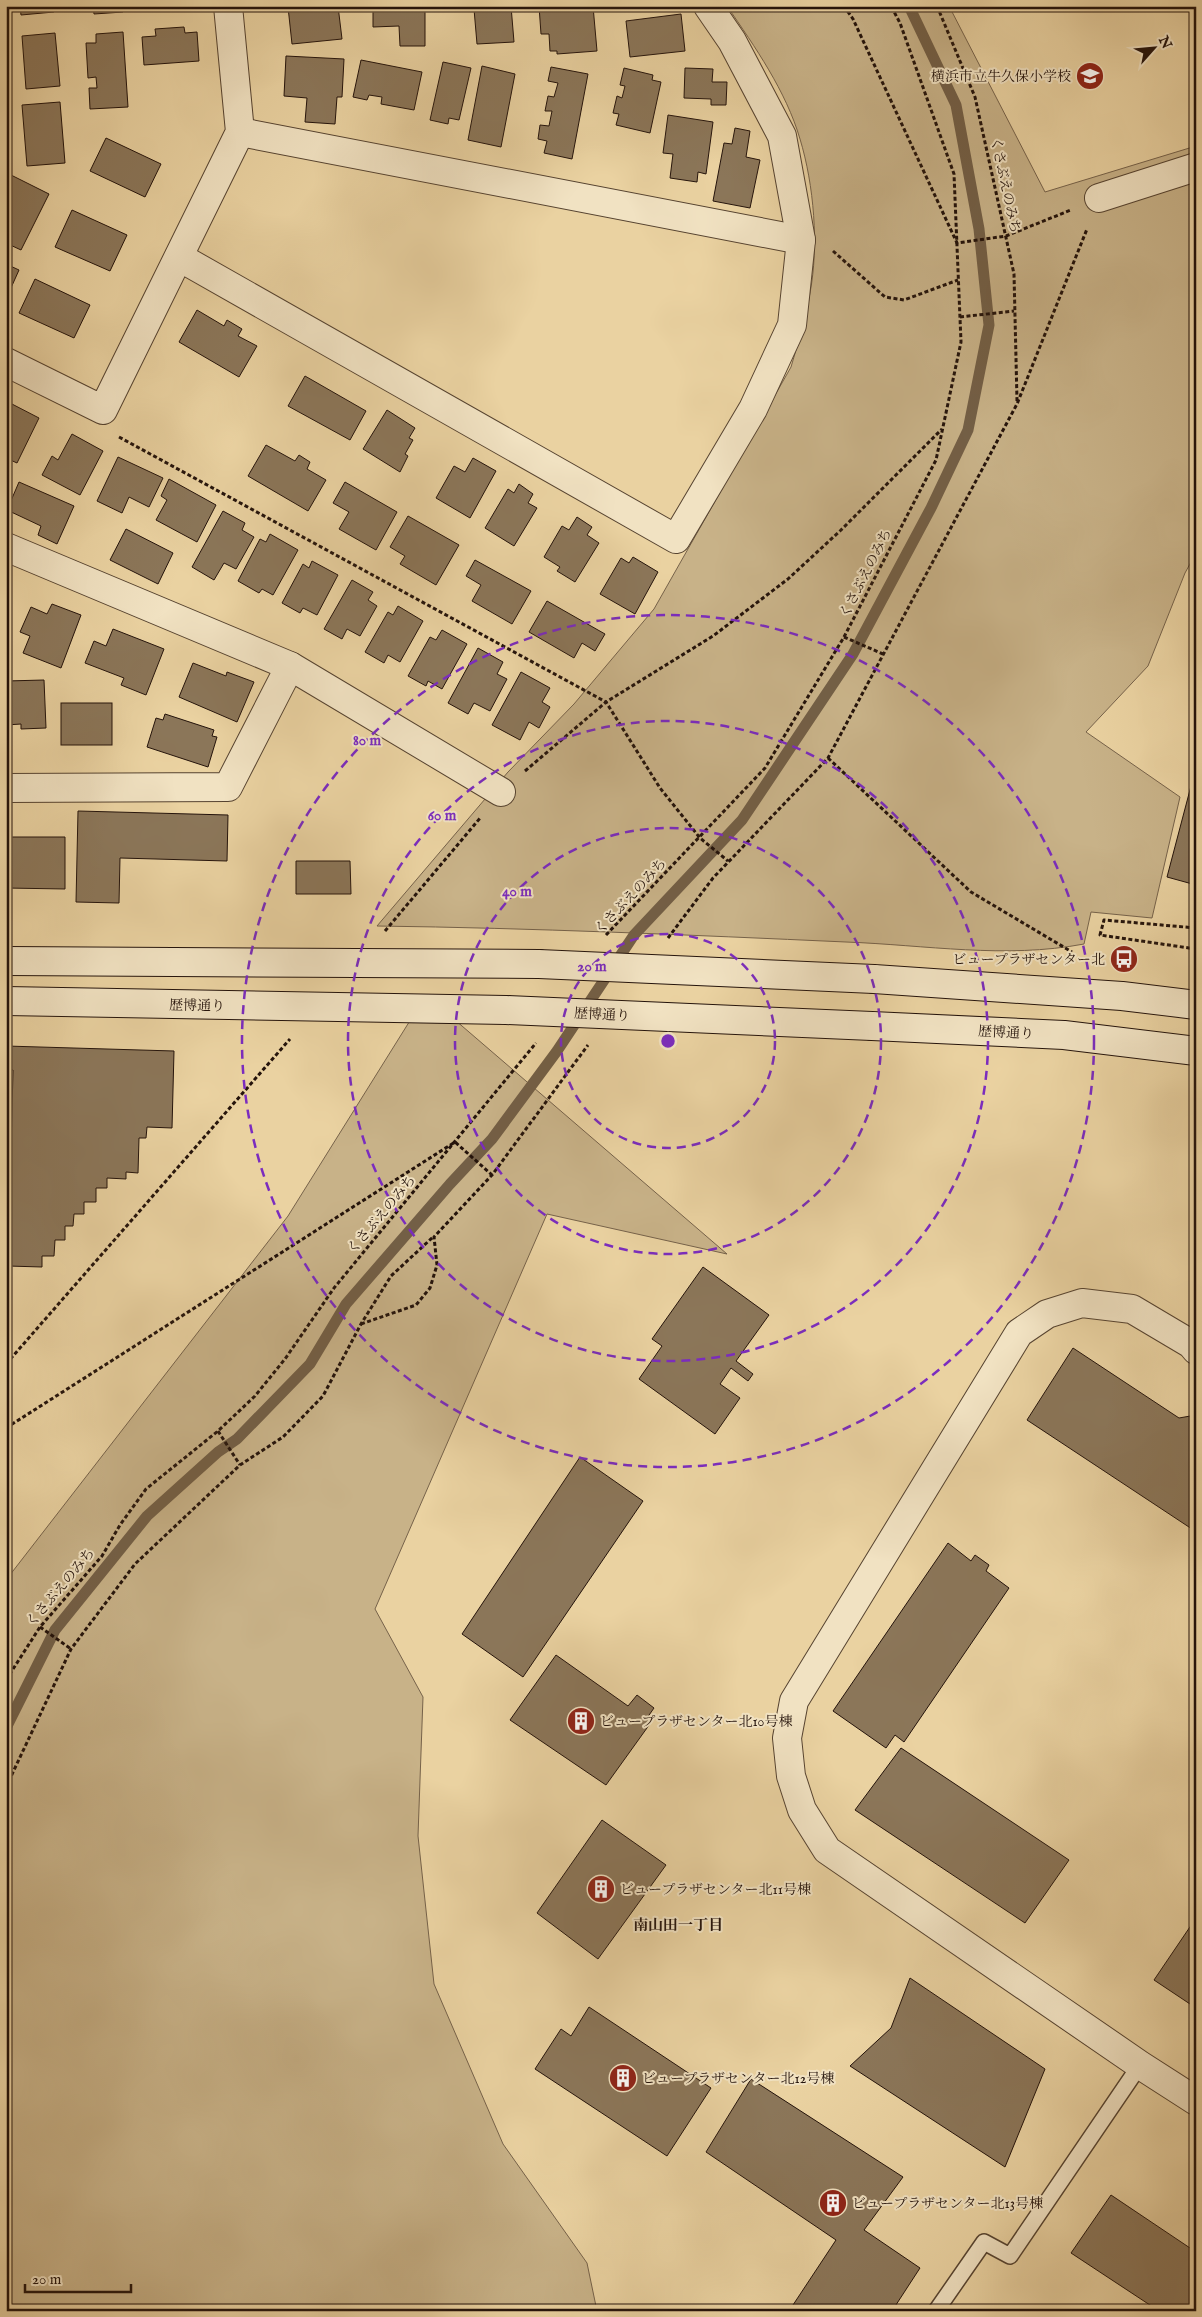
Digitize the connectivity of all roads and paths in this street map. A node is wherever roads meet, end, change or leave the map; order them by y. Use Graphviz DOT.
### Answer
graph roads {
  1 [pos="228,6"];
  2 [pos="708,6"];
  3 [pos="844,6"];
  4 [pos="891,6"];
  5 [pos="937,6"];
  6 [pos="240,132"];
  7 [pos="1196,167"];
  8 [pos="1099,198"];
  9 [pos="1006,236"];
  10 [pos="802,240"];
  11 [pos="957,242"];
  12 [pos="179,257"];
  13 [pos="958,280"];
  14 [pos="1014,311"];
  15 [pos="960,317"];
  16 [pos="6,362"];
  17 [pos="1017,404"];
  18 [pos="103,410"];
  19 [pos="942,429"];
  20 [pos="6,547"];
  21 [pos="844,637"];
  22 [pos="883,654"];
  23 [pos="290,666"];
  24 [pos="606,702"];
  25 [pos="828,758"];
  26 [pos="6,788"];
  27 [pos="501,792"];
  28 [pos="700,838"];
  29 [pos="728,862"];
  30 [pos="1196,928"];
  31 [pos="385,932"];
  32 [pos="604,940"];
  33 [pos="666,940"];
  34 [pos="1196,949"];
  35 [pos="1072,952"];
  36 [pos="6,961"];
  37 [pos="6,1002"];
  38 [pos="1196,1005"];
  39 [pos="290,1038"];
  40 [pos="536,1042"];
  41 [pos="591,1042"];
  42 [pos="1196,1052"];
  43 [pos="455,1142"];
  44 [pos="492,1175"];
  45 [pos="434,1237"];
  46 [pos="361,1324"];
  47 [pos="1196,1350"];
  48 [pos="6,1364"];
  49 [pos="6,1428"];
  50 [pos="218,1431"];
  51 [pos="240,1465"];
  52 [pos="40,1627"];
  53 [pos="71,1650"];
  54 [pos="6,1680"];
  55 [pos="6,1787"];
  56 [pos="1140,2065"];
  57 [pos="1196,2101"];
  58 [pos="936,2311"];
  1 -- 6 [label="street"];
  2 -- 10 [label="street"];
  3 -- 11 [label="path"];
  4 -- 11 [label="path, くさぶえのみち"];
  5 -- 9 [label="path, くさぶえのみち"];
  6 -- 10 [label="street"];
  6 -- 12 [label="street"];
  7 -- 8 [label="street"];
  8 -- 9 [label="path"];
  8 -- 17 [label="path"];
  9 -- 11 [label="path"];
  9 -- 14 [label="path, くさぶえのみち"];
  10 -- 12 [label="street"];
  10 -- 13 [label="path"];
  11 -- 13 [label="path, くさぶえのみち"];
  12 -- 18 [label="street"];
  13 -- 15 [label="path, くさぶえのみち"];
  14 -- 15 [label="path"];
  14 -- 17 [label="path, くさぶえのみち"];
  15 -- 19 [label="path, くさぶえのみち"];
  16 -- 18 [label="street"];
  17 -- 22 [label="path"];
  18 -- 24 [label="path"];
  19 -- 21 [label="path, くさぶえのみち"];
  19 -- 24 [label="path"];
  20 -- 23 [label="street"];
  21 -- 22 [label="path"];
  21 -- 28 [label="path, くさぶえのみち"];
  22 -- 25 [label="path"];
  23 -- 26 [label="street"];
  23 -- 27 [label="street"];
  24 -- 27 [label="path"];
  24 -- 28 [label="path"];
  25 -- 29 [label="path"];
  25 -- 35 [label="path"];
  27 -- 31 [label="path"];
  28 -- 29 [label="path"];
  28 -- 32 [label="path, くさぶえのみち"];
  29 -- 33 [label="path"];
  30 -- 34 [label="path"];
  36 -- 38 [label="street, bridge"];
  37 -- 42 [label="street, 歴博通り, bridge"];
  39 -- 48 [label="path"];
  40 -- 43 [label="path, くさぶえのみち"];
  41 -- 44 [label="path"];
  43 -- 44 [label="path"];
  43 -- 49 [label="path"];
  43 -- 50 [label="path, くさぶえのみち"];
  44 -- 45 [label="path"];
  45 -- 46 [label="path"];
  45 -- 46 [label="path"];
  46 -- 51 [label="path"];
  47 -- 56 [label="street"];
  50 -- 51 [label="path"];
  50 -- 52 [label="path, くさぶえのみち"];
  51 -- 53 [label="path"];
  52 -- 53 [label="path"];
  52 -- 54 [label="path, くさぶえのみち"];
  53 -- 55 [label="path"];
  56 -- 57 [label="street"];
  56 -- 58 [label="lane"];
}
